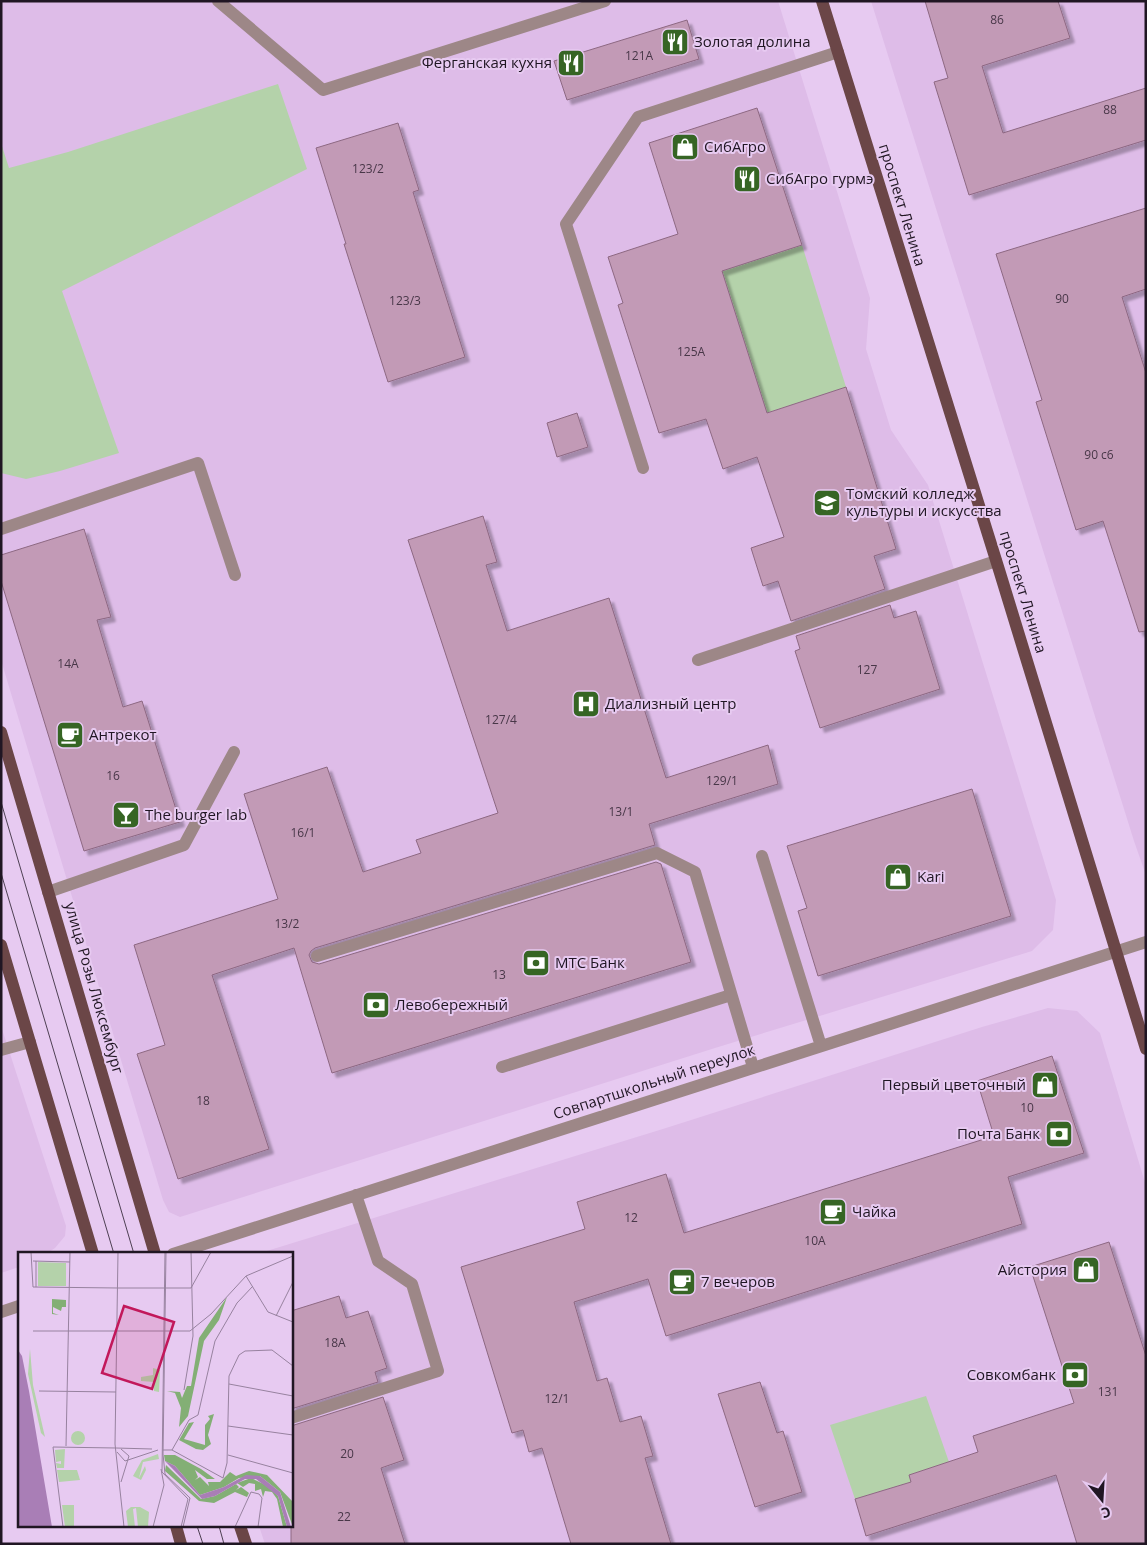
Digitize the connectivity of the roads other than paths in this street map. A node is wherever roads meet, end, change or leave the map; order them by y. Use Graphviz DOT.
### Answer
graph roads {
  1 [pos="218,1"];
  2 [pos="604,1"];
  3 [pos="822,1"];
  4 [pos="838,52"];
  5 [pos="643,468"];
  6 [pos="1,529"];
  7 [pos="996,561"];
  8 [pos="235,576"];
  9 [pos="698,660"];
  10 [pos="1,732"];
  11 [pos="234,752"];
  12 [pos="762,856"];
  13 [pos="48,892"];
  14 [pos="1146,942"];
  15 [pos="1,945"];
  16 [pos="1116,951"];
  17 [pos="317,956"];
  18 [pos="731,995"];
  19 [pos="30,1042"];
  20 [pos="821,1046"];
  21 [pos="1146,1049"];
  22 [pos="1,1050"];
  23 [pos="502,1067"];
  24 [pos="752,1067"];
  25 [pos="356,1195"];
  26 [pos="92,1252"];
  27 [pos="154,1252"];
  28 [pos="179,1252"];
  29 [pos="18,1306"];
  30 [pos="1,1312"];
  31 [pos="292,1418"];
  32 [pos="177,1528"];
  33 [pos="241,1528"];
  34 [pos="181,1544"];
  35 [pos="246,1544"];
  1 -- 2 [label="street"];
  3 -- 4 [label="main road, проспект Ленина"];
  4 -- 5 [label="street"];
  4 -- 7 [label="main road, проспект Ленина"];
  6 -- 8 [label="street"];
  7 -- 9 [label="street"];
  7 -- 16 [label="main road, проспект Ленина"];
  10 -- 13 [label="main road, улица Розы Люксембург"];
  11 -- 13 [label="street"];
  12 -- 20 [label="street"];
  13 -- 27 [label="main road, улица Розы Люксембург"];
  14 -- 16 [label="street, Совпартшкольный переулок"];
  15 -- 19 [label="main road"];
  16 -- 20 [label="street, Совпартшкольный переулок"];
  16 -- 21 [label="main road, проспект Ленина"];
  17 -- 18 [label="street"];
  18 -- 23 [label="street"];
  18 -- 24 [label="street"];
  19 -- 22 [label="street"];
  19 -- 26 [label="main road"];
  20 -- 24 [label="street, Совпартшкольный переулок"];
  24 -- 25 [label="street, Совпартшкольный переулок"];
  25 -- 28 [label="street, Совпартшкольный переулок"];
  25 -- 31 [label="street"];
  29 -- 30 [label="street"];
  32 -- 34 [label="main road"];
  33 -- 35 [label="main road"];
}
